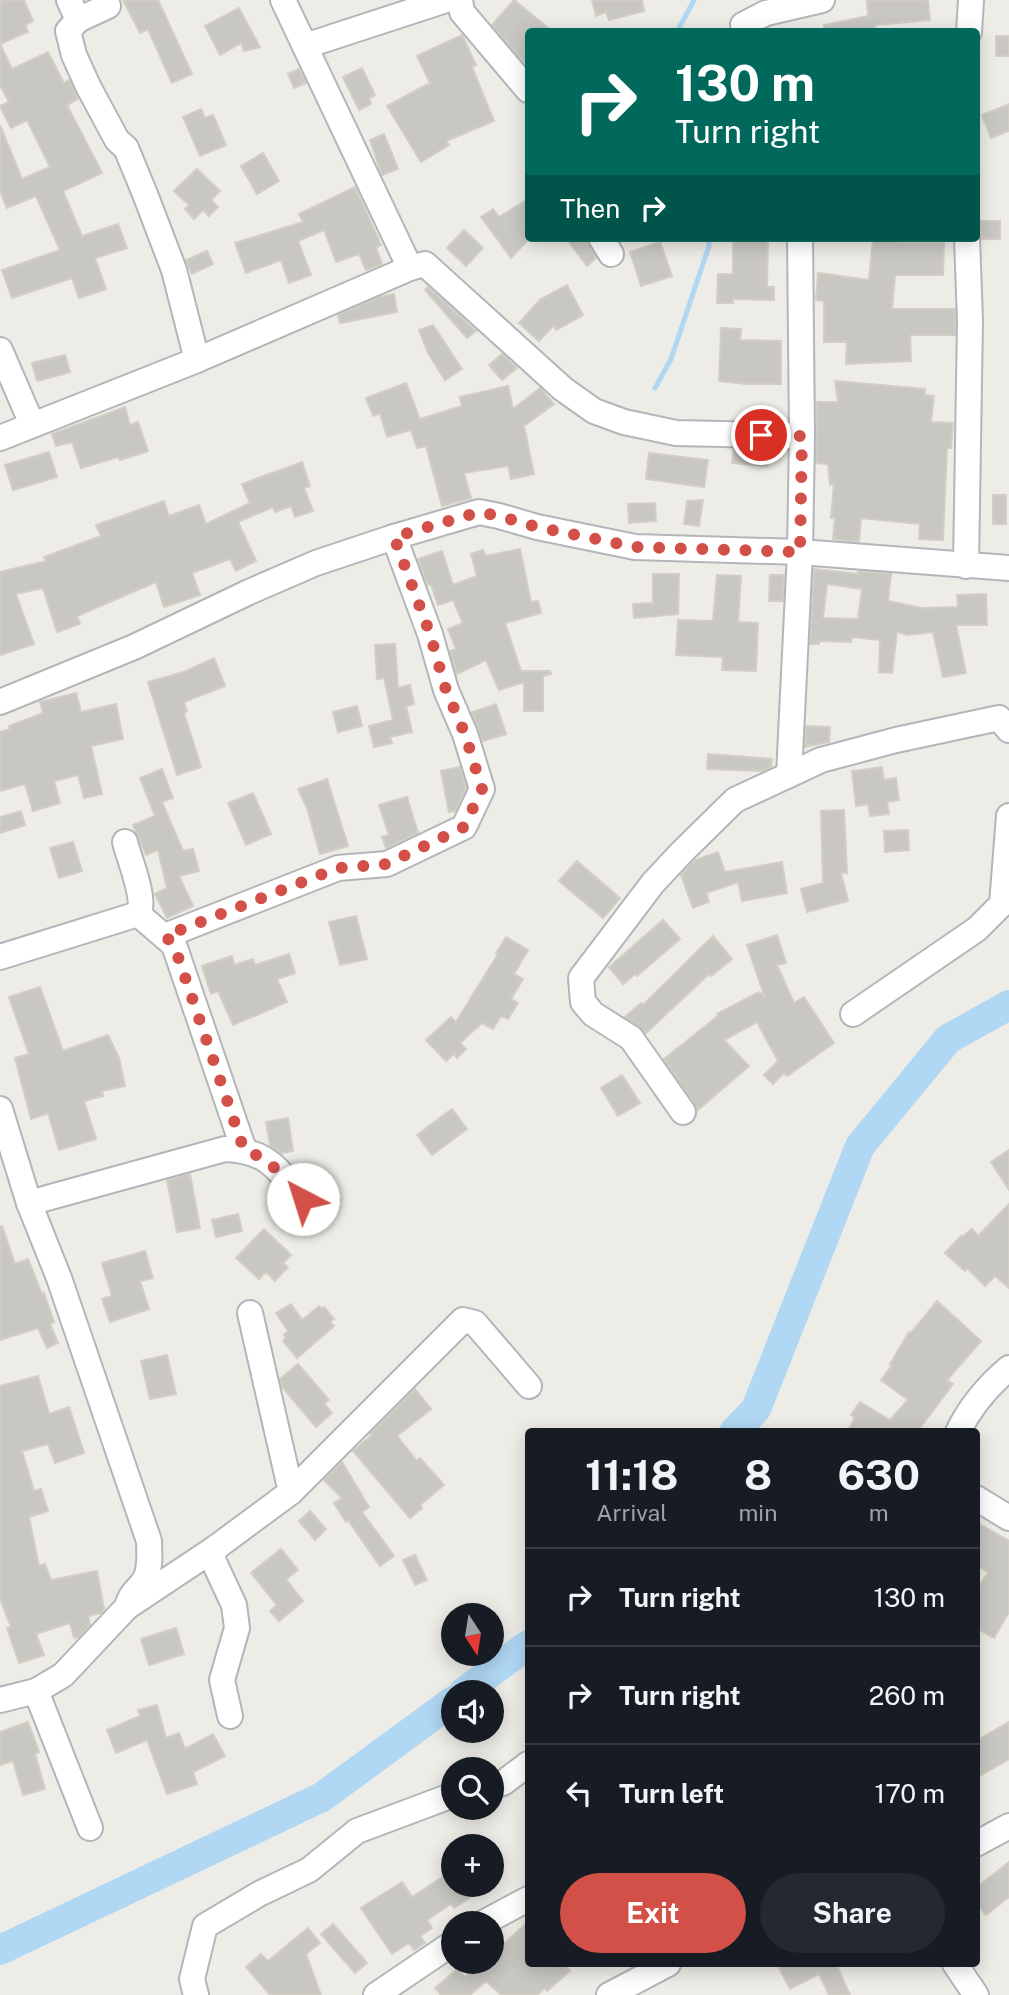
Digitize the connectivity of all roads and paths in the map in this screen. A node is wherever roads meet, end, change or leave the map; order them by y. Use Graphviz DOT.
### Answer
graph roads {
  1 [pos="283,0"];
  2 [pos="446,0"];
  3 [pos="460,0"];
  4 [pos="822,0"];
  5 [pos="971,0"];
  6 [pos="108,6"];
  7 [pos="73,10"];
  8 [pos="743,25"];
  9 [pos="969,28"];
  10 [pos="305,46"];
  11 [pos="525,86"];
  12 [pos="800,242"];
  13 [pos="967,242"];
  14 [pos="410,268"];
  15 [pos="0,350"];
  16 [pos="197,360"];
  17 [pos="32,424"];
  18 [pos="802,436"];
  19 [pos="0,438"];
  20 [pos="394,537"];
  21 [pos="800,552"];
  22 [pos="966,566"];
  23 [pos="1009,568"];
  24 [pos="0,702"];
  25 [pos="1009,730"];
  26 [pos="789,775"];
  27 [pos="1009,816"];
  28 [pos="125,842"];
  29 [pos="138,914"];
  30 [pos="165,936"];
  31 [pos="0,957"];
  32 [pos="853,1014"];
  33 [pos="0,1109"];
  34 [pos="683,1112"];
  35 [pos="244,1150"];
  36 [pos="303,1199"];
  37 [pos="29,1203"];
  38 [pos="250,1313"];
  39 [pos="1009,1368"];
  40 [pos="529,1386"];
  41 [pos="960,1428"];
  42 [pos="291,1492"];
  43 [pos="980,1500"];
  44 [pos="1009,1518"];
  45 [pos="214,1549"];
  46 [pos="127,1607"];
  47 [pos="36,1691"];
  48 [pos="0,1700"];
  49 [pos="230,1716"];
  50 [pos="525,1766"];
  51 [pos="504,1782"];
  52 [pos="441,1800"];
  53 [pos="1009,1826"];
  54 [pos="90,1828"];
  55 [pos="980,1842"];
  56 [pos="525,1901"];
  57 [pos="504,1912"];
  58 [pos="441,1951"];
  59 [pos="662,1967"];
  60 [pos="957,1967"];
  61 [pos="196,1995"];
  62 [pos="376,1995"];
  63 [pos="609,1995"];
  64 [pos="976,1995"];
  1 -- 10 [label="street"];
  2 -- 10 [label="street"];
  3 -- 11 [label="street"];
  4 -- 8 [label="street"];
  5 -- 9 [label="street"];
  6 -- 7 [label="street"];
  7 -- 16 [label="street"];
  10 -- 14 [label="street"];
  12 -- 18 [label="street"];
  13 -- 22 [label="street"];
  14 -- 16 [label="street"];
  14 -- 18 [label="street"];
  15 -- 17 [label="street"];
  16 -- 17 [label="street"];
  17 -- 19 [label="street"];
  18 -- 21 [label="street"];
  20 -- 21 [label="street"];
  20 -- 24 [label="street"];
  20 -- 30 [label="street"];
  21 -- 22 [label="street"];
  21 -- 26 [label="street"];
  22 -- 23 [label="street"];
  25 -- 26 [label="street"];
  26 -- 34 [label="street"];
  27 -- 32 [label="street"];
  28 -- 29 [label="street"];
  29 -- 30 [label="street"];
  29 -- 31 [label="street"];
  30 -- 35 [label="street"];
  33 -- 37 [label="street"];
  35 -- 36 [label="street"];
  35 -- 37 [label="street"];
  37 -- 46 [label="street"];
  38 -- 42 [label="street"];
  39 -- 41 [label="street"];
  40 -- 42 [label="street"];
  42 -- 45 [label="street"];
  43 -- 44 [label="street"];
  45 -- 46 [label="street"];
  45 -- 49 [label="street"];
  46 -- 47 [label="street"];
  47 -- 48 [label="street"];
  47 -- 54 [label="street"];
  50 -- 51 [label="street"];
  52 -- 61 [label="street"];
  53 -- 55 [label="street"];
  56 -- 57 [label="street"];
  58 -- 62 [label="street"];
  59 -- 63 [label="street"];
  60 -- 64 [label="street"];
}
